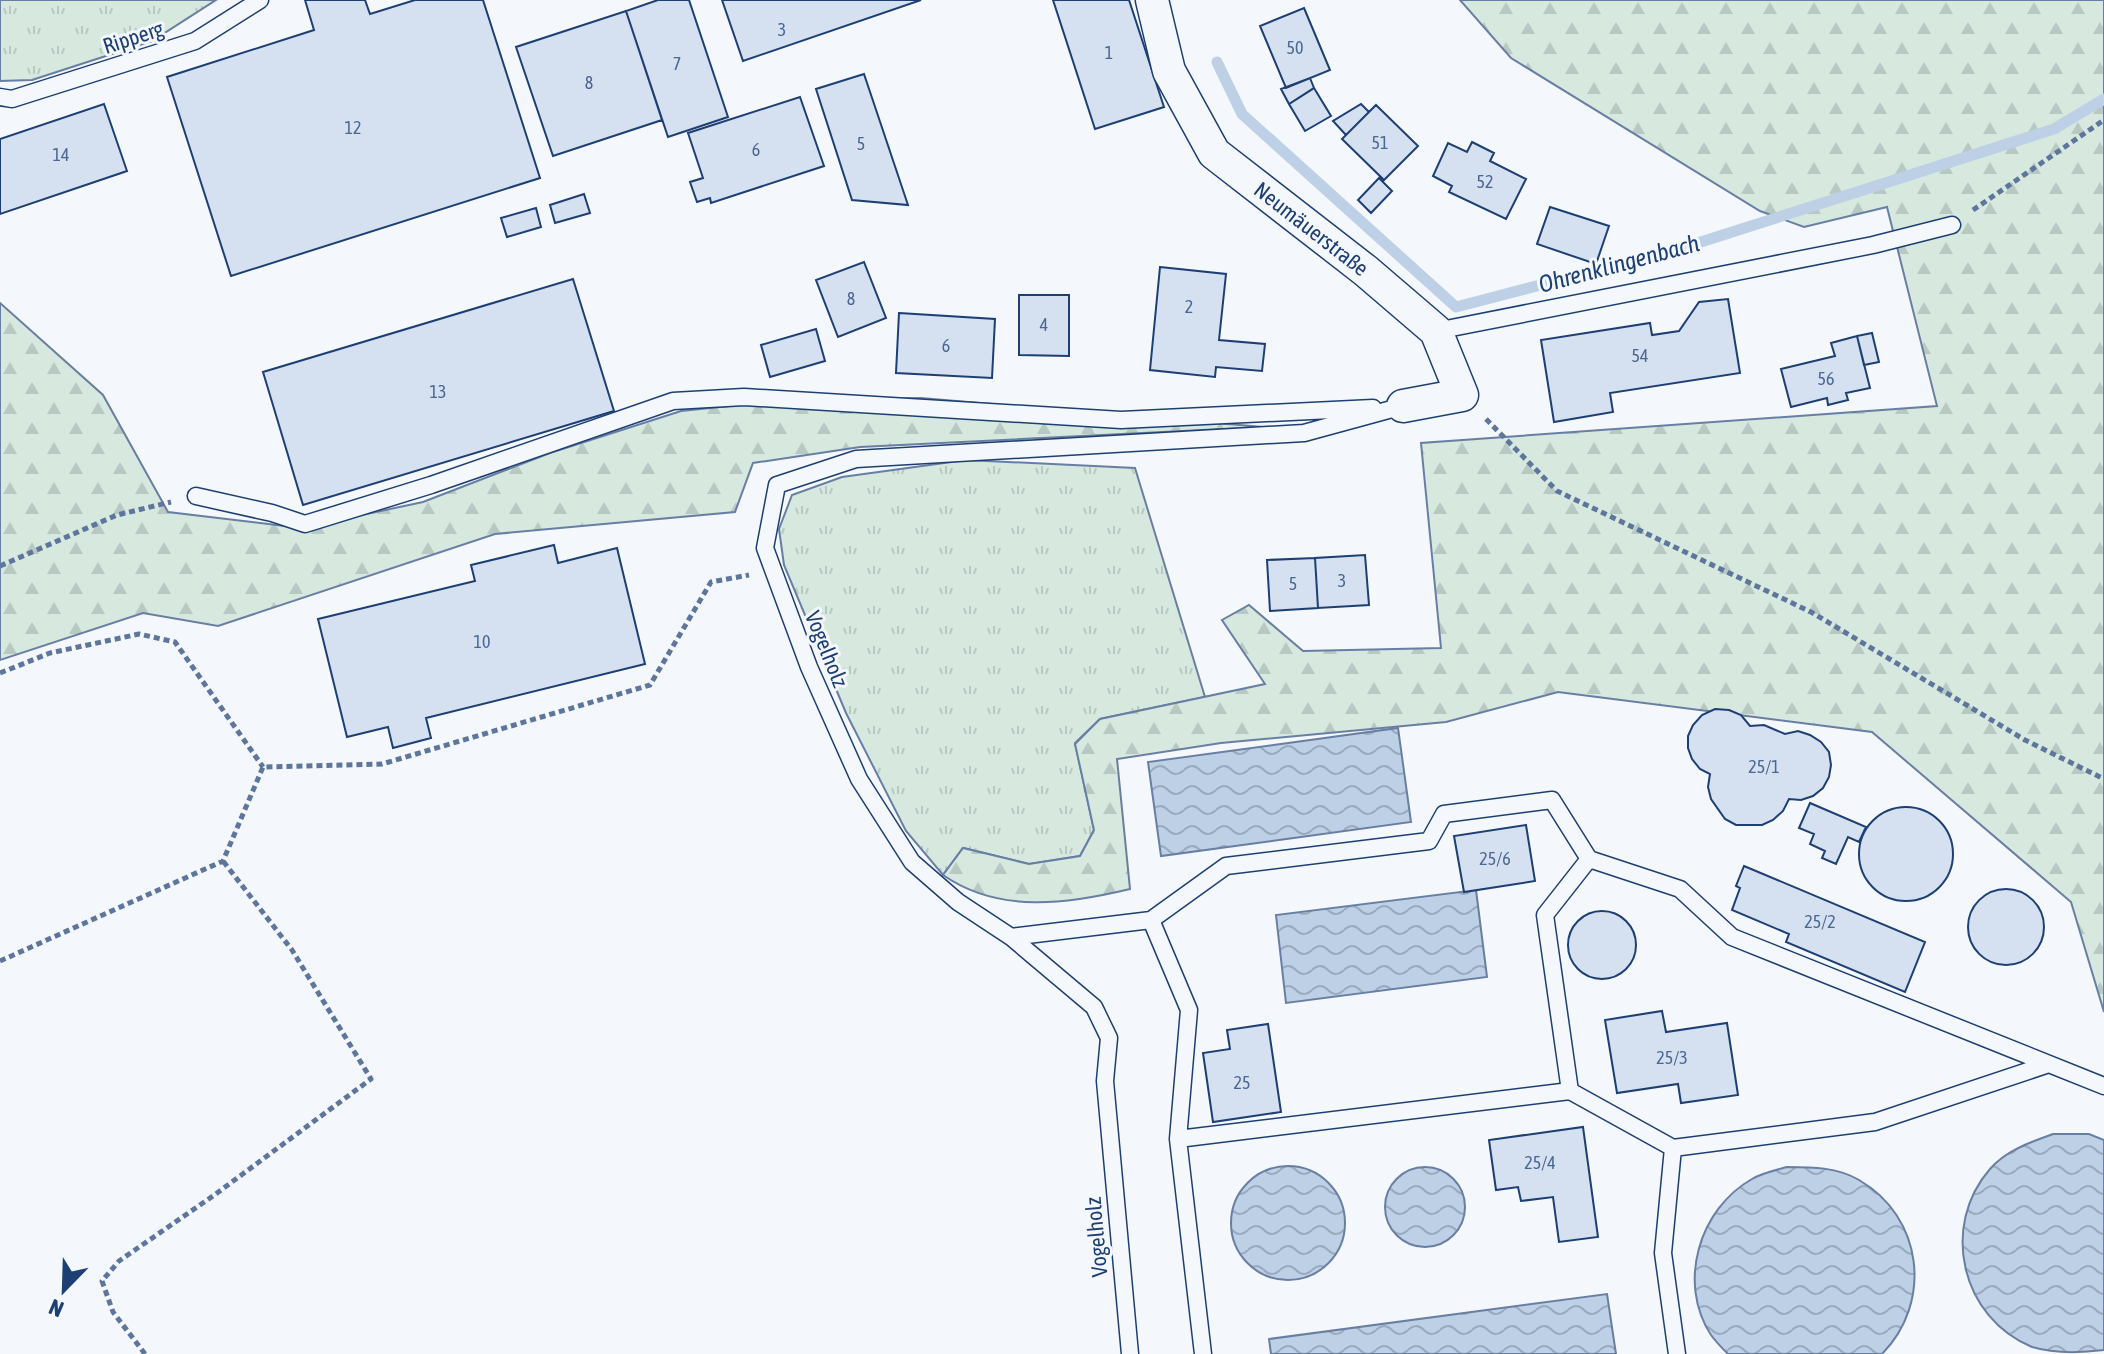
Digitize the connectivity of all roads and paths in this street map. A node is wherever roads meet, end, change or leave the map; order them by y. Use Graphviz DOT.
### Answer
graph roads {
  1 [pos="260,0"];
  2 [pos="1152,0"];
  3 [pos="6,98"];
  4 [pos="2104,120"];
  5 [pos="1952,225"];
  6 [pos="1436,331"];
  7 [pos="1462,395"];
  8 [pos="1403,406"];
  9 [pos="196,496"];
  10 [pos="0,566"];
  11 [pos="773,571"];
  12 [pos="0,673"];
  13 [pos="263,767"];
  14 [pos="2104,779"];
  15 [pos="1589,859"];
  16 [pos="223,861"];
  17 [pos="1151,920"];
  18 [pos="1011,937"];
  19 [pos="0,961"];
  20 [pos="2046,1065"];
  21 [pos="2104,1086"];
  22 [pos="1570,1091"];
  23 [pos="1178,1139"];
  24 [pos="1673,1148"];
  25 [pos="145,1354"];
  26 [pos="1130,1354"];
  27 [pos="1203,1354"];
  28 [pos="1677,1354"];
  1 -- 3 [label="lane, Ripperg"];
  2 -- 6 [label="street, Neumäuerstraße"];
  4 -- 5 [label="path"];
  5 -- 6 [label="lane"];
  6 -- 7 [label="street, Neumäuerstraße"];
  7 -- 8 [label="street"];
  7 -- 14 [label="path"];
  8 -- 9 [label="lane"];
  8 -- 11 [label="lane, Vogelholz"];
  9 -- 10 [label="path"];
  11 -- 13 [label="path"];
  11 -- 18 [label="lane, Vogelholz"];
  12 -- 13 [label="path"];
  13 -- 16 [label="path"];
  15 -- 17 [label="lane"];
  15 -- 20 [label="lane"];
  15 -- 22 [label="lane"];
  16 -- 19 [label="path"];
  16 -- 25 [label="path"];
  17 -- 18 [label="lane"];
  17 -- 23 [label="lane"];
  18 -- 26 [label="lane, Vogelholz"];
  20 -- 21 [label="lane"];
  20 -- 24 [label="lane"];
  22 -- 23 [label="lane"];
  22 -- 24 [label="lane"];
  23 -- 27 [label="lane"];
  24 -- 28 [label="lane"];
}
